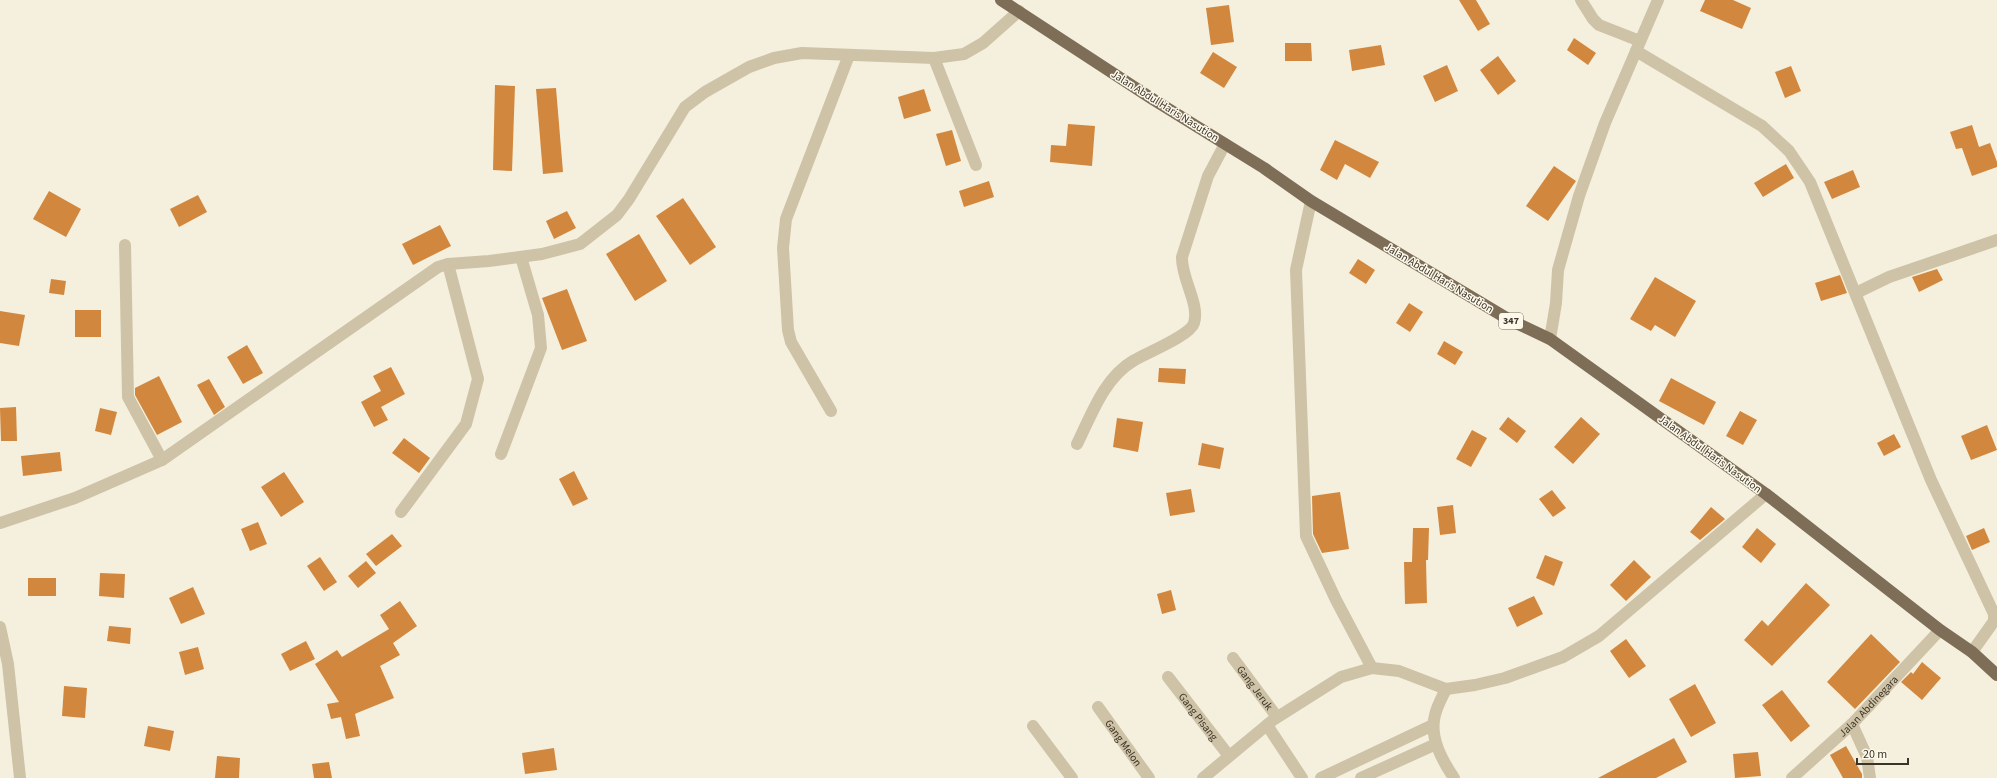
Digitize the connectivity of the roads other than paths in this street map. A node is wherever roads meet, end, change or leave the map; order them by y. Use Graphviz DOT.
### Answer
graph roads {
  1 [pos="1001,0"];
  2 [pos="1581,0"];
  3 [pos="1658,0"];
  4 [pos="1019,11"];
  5 [pos="1638,46"];
  6 [pos="849,55"];
  7 [pos="934,58"];
  8 [pos="1225,144"];
  9 [pos="976,165"];
  10 [pos="1311,201"];
  11 [pos="1997,240"];
  12 [pos="125,245"];
  13 [pos="521,257"];
  14 [pos="448,264"];
  15 [pos="1856,293"];
  16 [pos="1550,339"];
  17 [pos="831,411"];
  18 [pos="1077,444"];
  19 [pos="501,454"];
  20 [pos="162,460"];
  21 [pos="1766,494"];
  22 [pos="401,512"];
  23 [pos="0,523"];
  24 [pos="0,627"];
  25 [pos="1940,630"];
  26 [pos="1972,652"];
  27 [pos="1233,658"];
  28 [pos="1372,668"];
  29 [pos="1997,675"];
  30 [pos="1168,677"];
  31 [pos="1446,689"];
  32 [pos="1098,707"];
  33 [pos="1277,717"];
  34 [pos="1852,724"];
  35 [pos="1267,725"];
  36 [pos="1433,725"];
  37 [pos="1034,726"];
  38 [pos="1436,744"];
  39 [pos="1230,756"];
  40 [pos="20,778"];
  41 [pos="1072,778"];
  42 [pos="1149,778"];
  43 [pos="1203,778"];
  44 [pos="1302,778"];
  45 [pos="1321,778"];
  46 [pos="1361,778"];
  47 [pos="1454,778"];
  48 [pos="1792,778"];
  49 [pos="1870,778"];
  1 -- 4 [label="main road, Jalan Abdul Haris Nasution / 347"];
  2 -- 5 [label="street"];
  3 -- 5 [label="street"];
  4 -- 7 [label="street"];
  4 -- 8 [label="main road, Jalan Abdul Haris Nasution / 347"];
  5 -- 15 [label="street"];
  5 -- 16 [label="street"];
  6 -- 7 [label="street"];
  6 -- 13 [label="street"];
  6 -- 17 [label="street"];
  7 -- 9 [label="street"];
  8 -- 10 [label="main road, Jalan Abdul Haris Nasution / 347"];
  8 -- 18 [label="street"];
  10 -- 16 [label="main road, Jalan Abdul Haris Nasution / 347"];
  10 -- 28 [label="street"];
  11 -- 15 [label="street"];
  12 -- 20 [label="street"];
  13 -- 14 [label="street"];
  13 -- 19 [label="street"];
  14 -- 20 [label="street"];
  14 -- 22 [label="street"];
  15 -- 26 [label="street"];
  16 -- 21 [label="main road, Jalan Abdul Haris Nasution / 347"];
  20 -- 23 [label="street"];
  21 -- 25 [label="main road, Jalan Abdul Haris Nasution / 347"];
  21 -- 31 [label="street"];
  24 -- 40 [label="street"];
  25 -- 26 [label="main road, Jalan Abdul Haris Nasution / 347"];
  25 -- 34 [label="street, Jalan Abdinegara"];
  26 -- 29 [label="main road, Jalan Abdul Haris Nasution / 347"];
  27 -- 33 [label="street, Gang Jeruk"];
  28 -- 31 [label="street"];
  28 -- 33 [label="street"];
  30 -- 39 [label="street, Gang Pisang"];
  31 -- 36 [label="street"];
  32 -- 42 [label="street, Gang Melon"];
  33 -- 35 [label="street"];
  34 -- 48 [label="street, Jalan Abdinegara"];
  34 -- 49 [label="street"];
  35 -- 39 [label="street"];
  35 -- 44 [label="street"];
  36 -- 38 [label="street"];
  36 -- 45 [label="street"];
  37 -- 41 [label="street"];
  38 -- 46 [label="street"];
  38 -- 47 [label="street"];
  39 -- 43 [label="street"];
}
